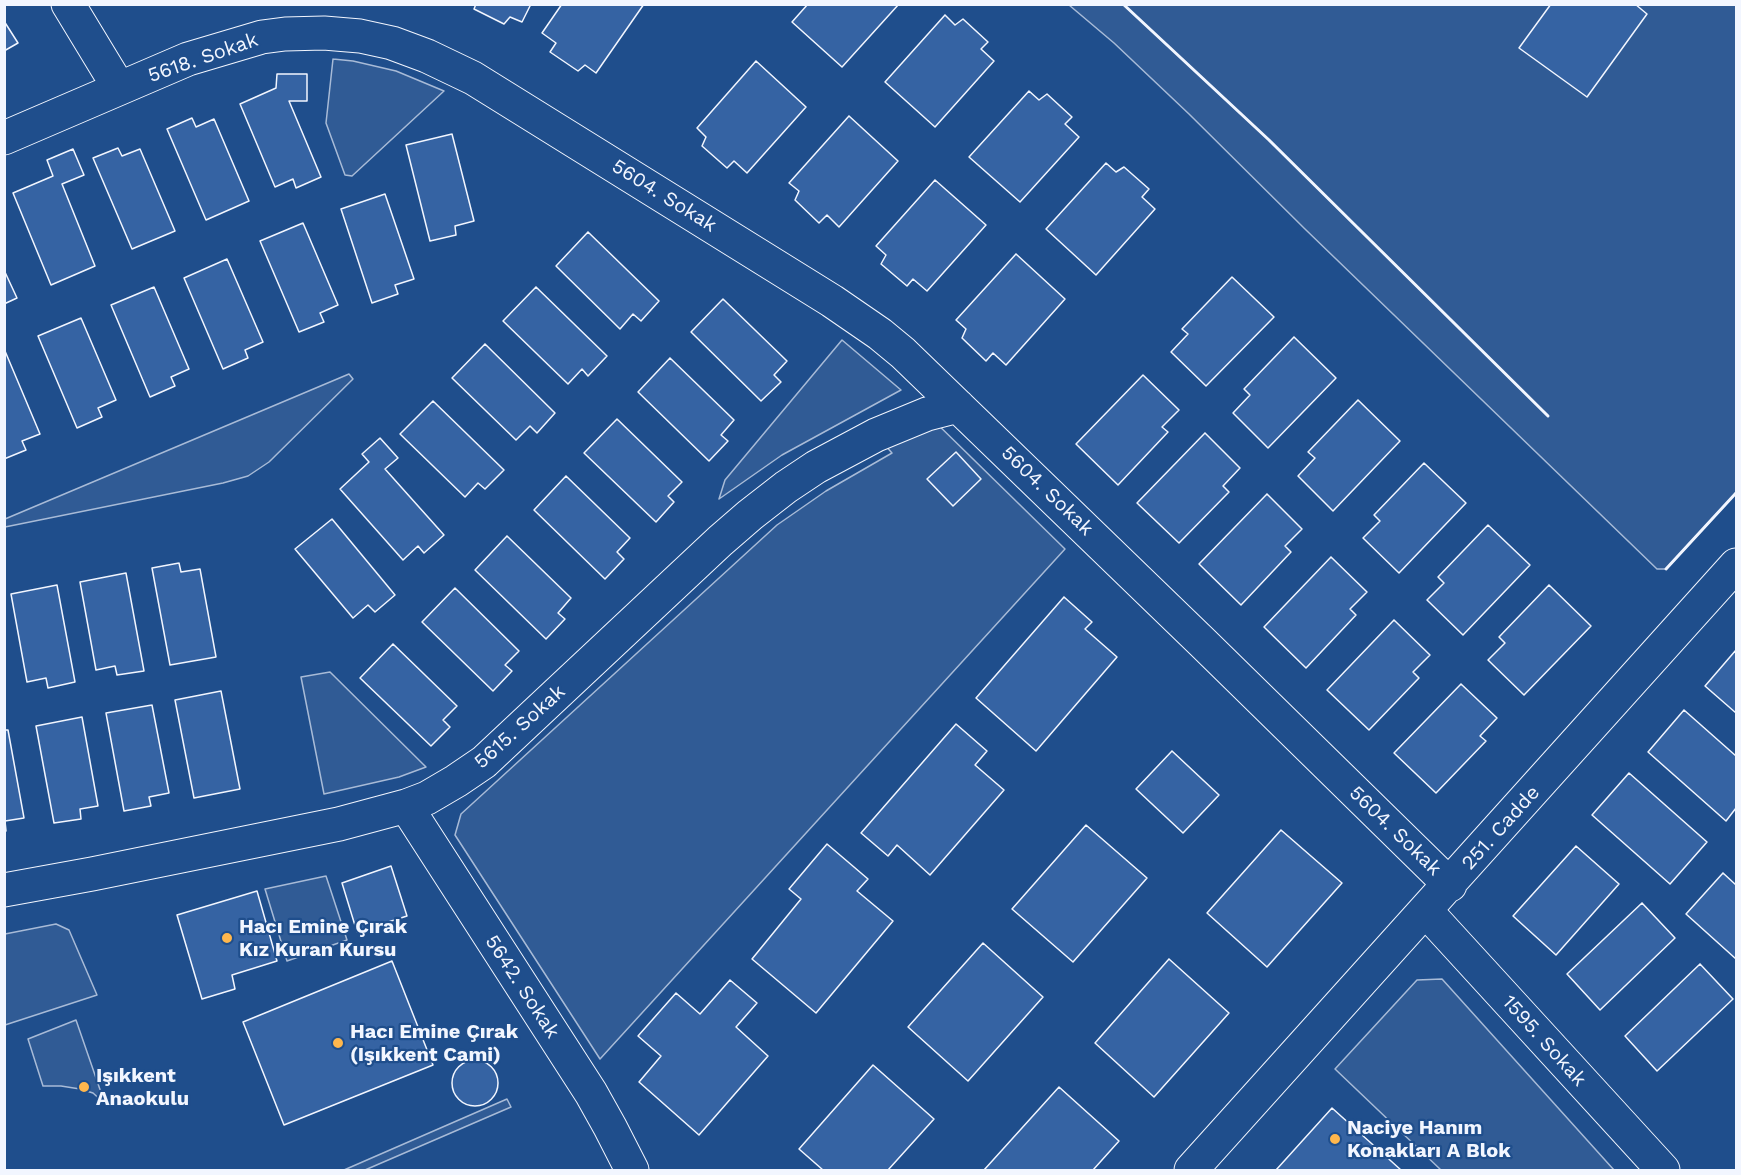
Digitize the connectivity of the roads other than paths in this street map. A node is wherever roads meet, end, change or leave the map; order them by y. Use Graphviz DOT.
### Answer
graph roads {
  1 [pos="68,4"];
  2 [pos="119,88"];
  3 [pos="4,138"];
  4 [pos="598,155"];
  5 [pos="958,406"];
  6 [pos="1737,565"];
  7 [pos="406,806"];
  8 [pos="1450,885"];
  9 [pos="4,890"];
  10 [pos="1426,911"];
  11 [pos="632,1170"];
  12 [pos="1191,1170"];
  13 [pos="1663,1170"];
  1 -- 2 [label="street"];
  2 -- 3 [label="street, 5618. Sokak"];
  2 -- 4 [label="street, 5618. Sokak"];
  4 -- 5 [label="street, 5604. Sokak"];
  5 -- 7 [label="street, 5615. Sokak"];
  5 -- 8 [label="street, 5604. Sokak"];
  6 -- 8 [label="street, 251. Cadde"];
  7 -- 9 [label="street, 5615. Sokak"];
  7 -- 11 [label="street, 5642. Sokak"];
  8 -- 10 [label="street, 251. Cadde"];
  10 -- 12 [label="street, 251. Cadde"];
  10 -- 13 [label="street, 1595. Sokak"];
}
